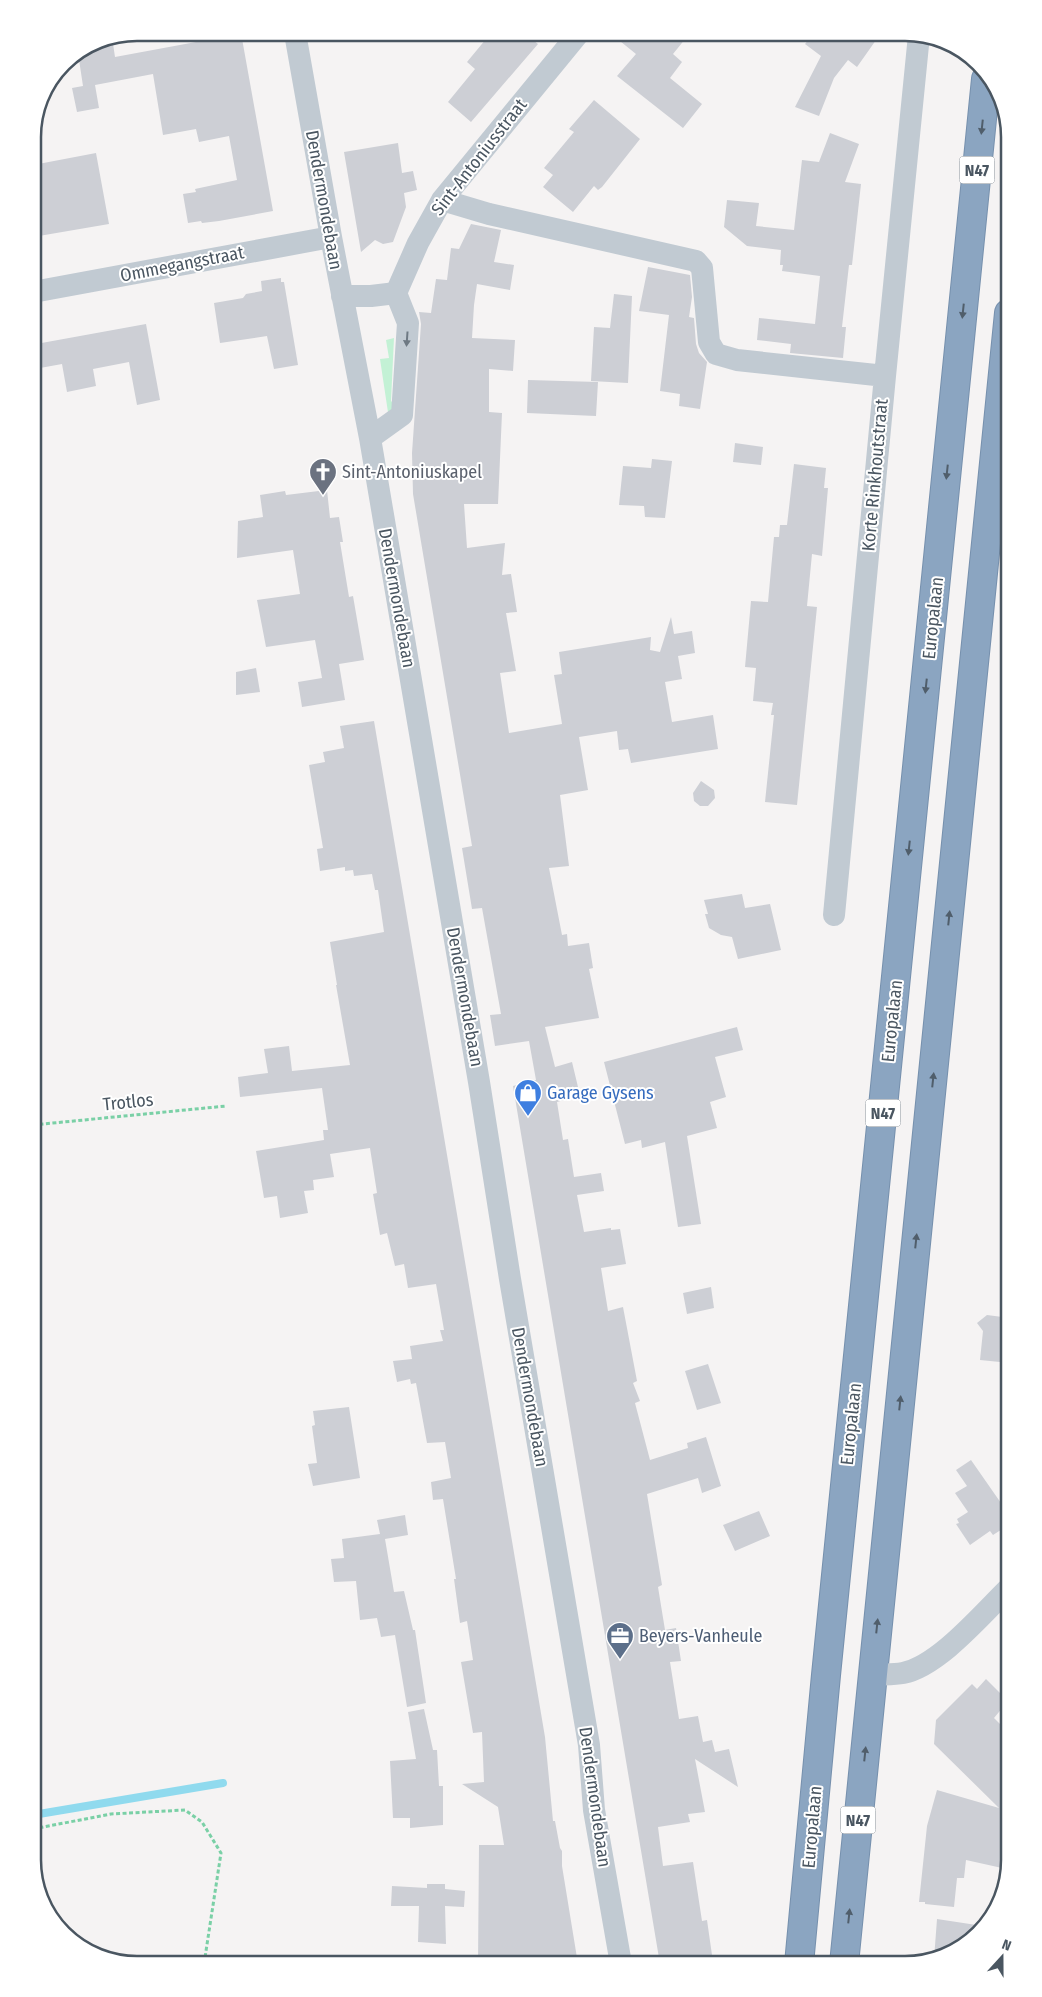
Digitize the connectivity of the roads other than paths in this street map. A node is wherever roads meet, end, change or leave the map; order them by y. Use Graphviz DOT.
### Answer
graph roads {
  1 [pos="296,41"];
  2 [pos="572,41"];
  3 [pos="919,42"];
  4 [pos="985,85"];
  5 [pos="442,200"];
  6 [pos="330,237"];
  7 [pos="41,291"];
  8 [pos="396,293"];
  9 [pos="342,296"];
  10 [pos="885,376"];
  11 [pos="1001,402"];
  12 [pos="370,438"];
  13 [pos="834,915"];
  14 [pos="1001,1597"];
  15 [pos="872,1675"];
  16 [pos="620,1956"];
  17 [pos="800,1956"];
  18 [pos="845,1956"];
  1 -- 6 [label="street, Dendermondebaan"];
  2 -- 5 [label="street, Sint-Antoniusstraat"];
  3 -- 10 [label="street, Korte Rinkhoutstraat"];
  4 -- 17 [label="highway, Europalaan / N47, one-way"];
  5 -- 8 [label="street, Sint-Antoniusstraat"];
  5 -- 10 [label="street"];
  6 -- 7 [label="street, Ommegangstraat"];
  6 -- 9 [label="street, Dendermondebaan"];
  8 -- 9 [label="street"];
  8 -- 12 [label="street, one-way"];
  9 -- 12 [label="street, Dendermondebaan"];
  10 -- 13 [label="street, Korte Rinkhoutstraat"];
  15 -- 11 [label="highway, N47, one-way"];
  12 -- 16 [label="street, Dendermondebaan"];
  14 -- 15 [label="street"];
  18 -- 15 [label="highway, N47, one-way"];
}
